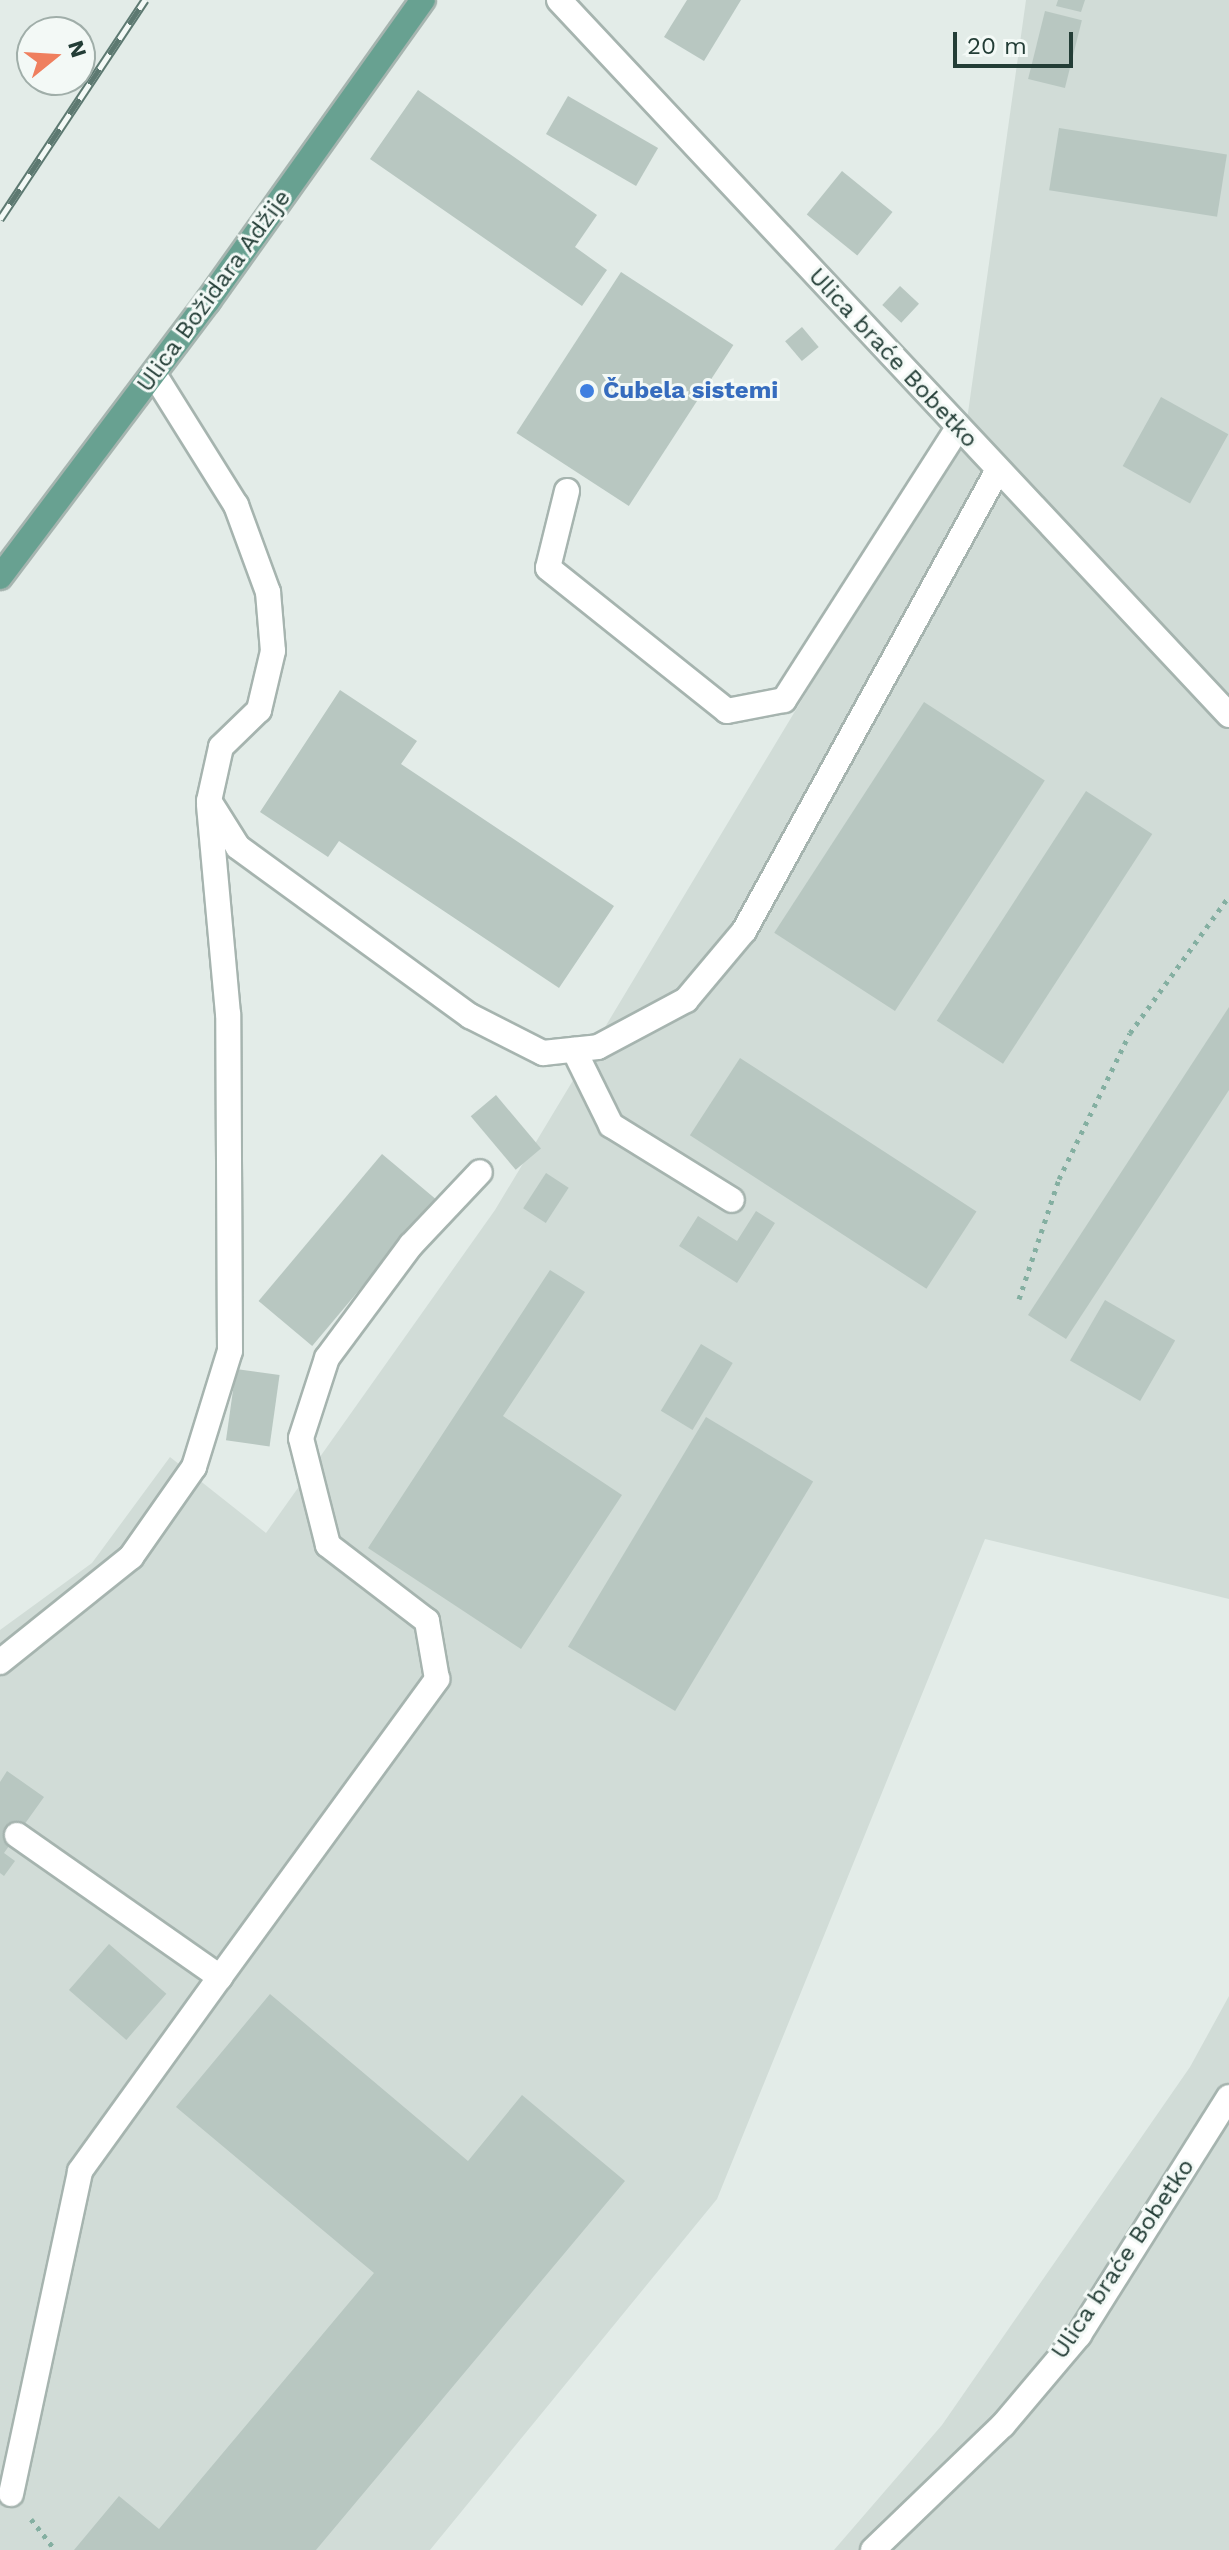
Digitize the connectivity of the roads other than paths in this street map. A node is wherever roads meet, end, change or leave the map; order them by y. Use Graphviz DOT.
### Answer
graph roads {
  1 [pos="423,0"];
  2 [pos="559,0"];
  3 [pos="154,374"];
  4 [pos="958,428"];
  5 [pos="998,470"];
  6 [pos="567,491"];
  7 [pos="0,577"];
  8 [pos="1229,715"];
  9 [pos="209,801"];
  10 [pos="574,1050"];
  11 [pos="480,1172"];
  12 [pos="732,1200"];
  13 [pos="0,1662"];
  14 [pos="17,1835"];
  15 [pos="220,1977"];
  16 [pos="1229,2097"];
  17 [pos="11,2494"];
  18 [pos="873,2550"];
  1 -- 3 [label="main road, Ulica Božidara Adžije"];
  2 -- 4 [label="street, Ulica braće Bobetko"];
  3 -- 7 [label="main road, Ulica Božidara Adžije"];
  3 -- 9 [label="street"];
  4 -- 5 [label="street, Ulica braće Bobetko"];
  4 -- 6 [label="street"];
  5 -- 8 [label="street, Ulica braće Bobetko"];
  5 -- 10 [label="street"];
  9 -- 10 [label="street"];
  9 -- 13 [label="street"];
  10 -- 12 [label="street"];
  11 -- 15 [label="street"];
  14 -- 15 [label="street"];
  15 -- 17 [label="street"];
  16 -- 18 [label="street, Ulica braće Bobetko"];
}
